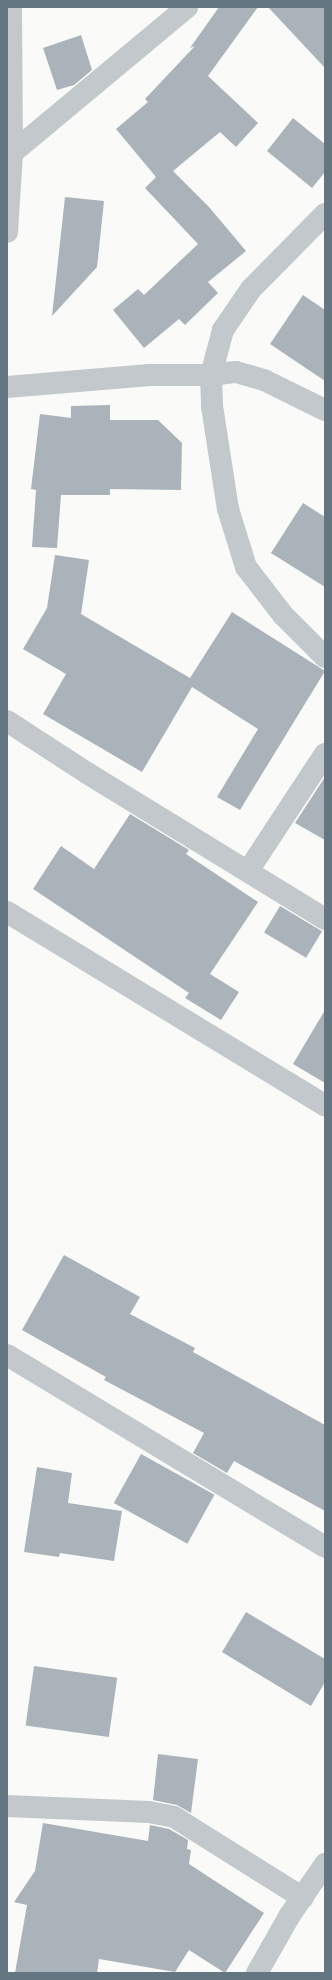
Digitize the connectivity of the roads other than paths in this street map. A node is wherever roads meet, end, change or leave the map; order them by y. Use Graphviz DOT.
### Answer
graph roads {
  1 [pos="11,7"];
  2 [pos="187,7"];
  3 [pos="12,153"];
  4 [pos="325,214"];
  5 [pos="7,232"];
  6 [pos="211,375"];
  7 [pos="7,386"];
  8 [pos="325,410"];
  9 [pos="325,657"];
  10 [pos="7,720"];
  11 [pos="325,754"];
  12 [pos="248,872"];
  13 [pos="7,912"];
  14 [pos="325,919"];
  15 [pos="325,1105"];
  16 [pos="7,1354"];
  17 [pos="325,1547"];
  18 [pos="7,1806"];
  19 [pos="325,1864"];
  20 [pos="303,1898"];
  21 [pos="257,1973"];
  1 -- 3 [label="street"];
  2 -- 3 [label="street"];
  3 -- 5 [label="street"];
  4 -- 6 [label="street"];
  6 -- 7 [label="street"];
  6 -- 8 [label="street"];
  6 -- 9 [label="street"];
  10 -- 12 [label="street"];
  11 -- 12 [label="street"];
  12 -- 14 [label="street"];
  13 -- 15 [label="street"];
  16 -- 17 [label="street"];
  18 -- 20 [label="street"];
  19 -- 20 [label="street"];
  20 -- 21 [label="street"];
}
